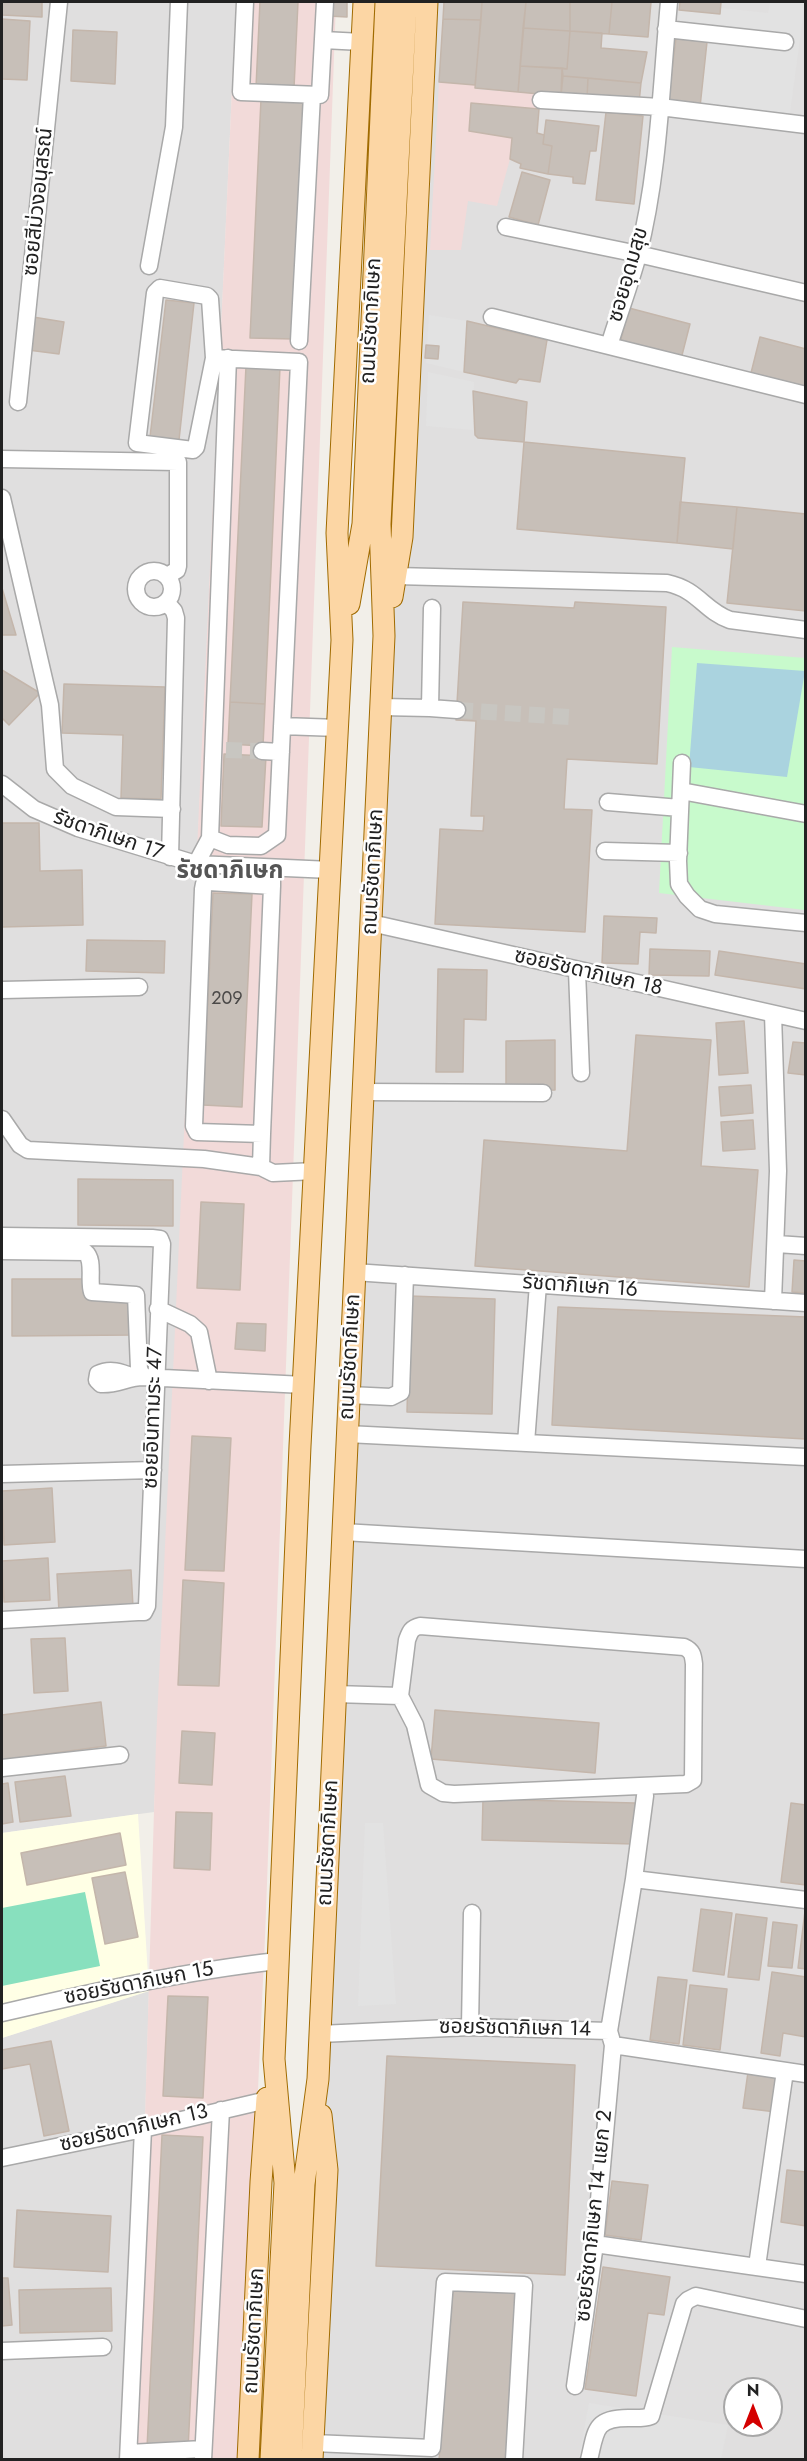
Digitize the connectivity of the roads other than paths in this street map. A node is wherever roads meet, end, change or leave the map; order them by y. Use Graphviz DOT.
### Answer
graph roads {
  1 [pos="59,2"];
  2 [pos="179,2"];
  3 [pos="244,2"];
  4 [pos="325,2"];
  5 [pos="364,2"];
  6 [pos="386,2"];
  7 [pos="406,2"];
  8 [pos="426,2"];
  9 [pos="669,2"];
  10 [pos="666,29"];
  11 [pos="323,40"];
  12 [pos="362,42"];
  13 [pos="785,42"];
  14 [pos="312,95"];
  15 [pos="541,100"];
  16 [pos="660,107"];
  17 [pos="806,125"];
  18 [pos="506,227"];
  19 [pos="638,254"];
  20 [pos="149,266"];
  21 [pos="806,293"];
  22 [pos="492,317"];
  23 [pos="299,341"];
  24 [pos="609,346"];
  25 [pos="221,358"];
  26 [pos="806,395"];
  27 [pos="18,402"];
  28 [pos="2,459"];
  29 [pos="2,498"];
  30 [pos="167,576"];
  31 [pos="396,576"];
  32 [pos="166,602"];
  33 [pos="432,608"];
  34 [pos="806,630"];
  35 [pos="384,636"];
  36 [pos="342,640"];
  37 [pos="381,707"];
  38 [pos="430,708"];
  39 [pos="457,710"];
  40 [pos="282,726"];
  41 [pos="338,728"];
  42 [pos="262,751"];
  43 [pos="281,752"];
  44 [pos="682,763"];
  45 [pos="2,784"];
  46 [pos="681,791"];
  47 [pos="608,802"];
  48 [pos="680,808"];
  49 [pos="172,809"];
  50 [pos="806,814"];
  51 [pos="210,838"];
  52 [pos="605,851"];
  53 [pos="679,853"];
  54 [pos="170,857"];
  55 [pos="196,864"];
  56 [pos="272,868"];
  57 [pos="331,870"];
  58 [pos="272,886"];
  59 [pos="371,923"];
  60 [pos="806,923"];
  61 [pos="577,971"];
  62 [pos="139,987"];
  63 [pos="2,990"];
  64 [pos="773,1014"];
  65 [pos="806,1021"];
  66 [pos="580,1073"];
  67 [pos="363,1092"];
  68 [pos="543,1093"];
  69 [pos="2,1119"];
  70 [pos="262,1134"];
  71 [pos="261,1167"];
  72 [pos="315,1171"];
  73 [pos="2,1236"];
  74 [pos="777,1244"];
  75 [pos="806,1246"];
  76 [pos="2,1251"];
  77 [pos="354,1272"];
  78 [pos="405,1275"];
  79 [pos="538,1284"];
  80 [pos="773,1301"];
  81 [pos="806,1303"];
  82 [pos="158,1309"];
  83 [pos="144,1378"];
  84 [pos="209,1381"];
  85 [pos="304,1385"];
  86 [pos="349,1395"];
  87 [pos="347,1434"];
  88 [pos="526,1443"];
  89 [pos="806,1457"];
  90 [pos="153,1470"];
  91 [pos="2,1474"];
  92 [pos="343,1532"];
  93 [pos="806,1558"];
  94 [pos="2,1620"];
  95 [pos="335,1694"];
  96 [pos="400,1696"];
  97 [pos="120,1755"];
  98 [pos="2,1768"];
  99 [pos="645,1796"];
  100 [pos="634,1880"];
  101 [pos="806,1900"];
  102 [pos="472,1913"];
  103 [pos="278,1961"];
  104 [pos="2,2013"];
  105 [pos="470,2027"];
  106 [pos="320,2034"];
  107 [pos="611,2038"];
  108 [pos="274,2059"];
  109 [pos="785,2071"];
  110 [pos="806,2073"];
  111 [pos="318,2079"];
  112 [pos="267,2100"];
  113 [pos="221,2110"];
  114 [pos="143,2129"];
  115 [pos="2,2158"];
  116 [pos="595,2244"];
  117 [pos="757,2266"];
  118 [pos="806,2274"];
  119 [pos="806,2319"];
  120 [pos="103,2347"];
  121 [pos="2,2351"];
  122 [pos="575,2386"];
  123 [pos="312,2451"];
  124 [pos="372,2453"];
  125 [pos="203,2454"];
  126 [pos="128,2456"];
  127 [pos="248,2460"];
  128 [pos="272,2460"];
  129 [pos="291,2460"];
  130 [pos="514,2460"];
  131 [pos="589,2460"];
  1 -- 27 [label="street, ซอยสีม่วงอนุสรณ์"];
  2 -- 20 [label="street"];
  3 -- 14 [label="street"];
  4 -- 11 [label="street"];
  5 -- 12 [label="main road, ถนนรัชดาภิเษก"];
  6 -- 36 [label="main road, ถนนรัชดาภิเษก"];
  7 -- 35 [label="main road, ถนนรัชดาภิเษก"];
  8 -- 31 [label="main road, ถนนรัชดาภิเษก"];
  9 -- 10 [label="street, ซอยอุดมสุข"];
  10 -- 13 [label="street"];
  10 -- 16 [label="street, ซอยอุดมสุข"];
  11 -- 12 [label="street"];
  11 -- 14 [label="street"];
  12 -- 36 [label="main road, ถนนรัชดาภิเษก"];
  14 -- 23 [label="street"];
  15 -- 16 [label="street"];
  16 -- 17 [label="street"];
  16 -- 19 [label="street, ซอยอุดมสุข"];
  18 -- 19 [label="street"];
  19 -- 21 [label="street"];
  19 -- 24 [label="street, ซอยอุดมสุข"];
  22 -- 24 [label="street"];
  24 -- 26 [label="street, ซอยอุดมสุข"];
  25 -- 25 [label="street"];
  25 -- 40 [label="street"];
  25 -- 51 [label="street"];
  28 -- 30 [label="street"];
  29 -- 49 [label="street"];
  30 -- 32 [label="street"];
  30 -- 32 [label="street"];
  31 -- 34 [label="street"];
  31 -- 35 [label="main road, ถนนรัชดาภิเษก"];
  32 -- 49 [label="street"];
  33 -- 38 [label="street"];
  35 -- 37 [label="main road, ถนนรัชดาภิเษก"];
  36 -- 41 [label="main road, ถนนรัชดาภิเษก"];
  37 -- 38 [label="street"];
  37 -- 59 [label="main road, ถนนรัชดาภิเษก"];
  38 -- 39 [label="street"];
  40 -- 41 [label="street"];
  40 -- 43 [label="street"];
  41 -- 57 [label="main road, ถนนรัชดาภิเษก"];
  42 -- 43 [label="street"];
  43 -- 51 [label="street"];
  44 -- 46 [label="street"];
  45 -- 54 [label="street, รัชดาภิเษก 17"];
  46 -- 48 [label="street"];
  46 -- 50 [label="street"];
  47 -- 48 [label="street"];
  48 -- 53 [label="street"];
  49 -- 54 [label="street"];
  51 -- 55 [label="street"];
  52 -- 53 [label="street"];
  53 -- 60 [label="street"];
  54 -- 55 [label="street, รัชดาภิเษก 17"];
  55 -- 56 [label="street, รัชดาภิเษก 17"];
  56 -- 57 [label="street, รัชดาภิเษก 17"];
  56 -- 58 [label="street"];
  57 -- 72 [label="main road, ถนนรัชดาภิเษก"];
  58 -- 70 [label="street"];
  58 -- 70 [label="street"];
  59 -- 61 [label="street, ซอยรัชดาภิเษก 18"];
  59 -- 67 [label="main road, ถนนรัชดาภิเษก"];
  61 -- 64 [label="street, ซอยรัชดาภิเษก 18"];
  61 -- 66 [label="street"];
  62 -- 63 [label="street"];
  64 -- 65 [label="street, ซอยรัชดาภิเษก 18"];
  64 -- 74 [label="street"];
  67 -- 68 [label="street"];
  67 -- 77 [label="main road, ถนนรัชดาภิเษก"];
  69 -- 71 [label="street"];
  70 -- 71 [label="street"];
  71 -- 72 [label="street"];
  72 -- 85 [label="main road, ถนนรัชดาภิเษก"];
  73 -- 82 [label="street, ซอยอินทามระ 47"];
  74 -- 75 [label="street"];
  74 -- 80 [label="street"];
  76 -- 83 [label="street"];
  77 -- 78 [label="street, รัชดาภิเษก 16"];
  77 -- 86 [label="main road, ถนนรัชดาภิเษก"];
  78 -- 79 [label="street, รัชดาภิเษก 16"];
  78 -- 86 [label="street"];
  79 -- 80 [label="street, รัชดาภิเษก 16"];
  79 -- 88 [label="street"];
  80 -- 81 [label="street, รัชดาภิเษก 16"];
  82 -- 83 [label="street, ซอยอินทามระ 47"];
  82 -- 84 [label="street"];
  83 -- 84 [label="street"];
  83 -- 90 [label="street, ซอยอินทามระ 47"];
  84 -- 85 [label="street"];
  85 -- 103 [label="main road, ถนนรัชดาภิเษก"];
  86 -- 87 [label="main road, ถนนรัชดาภิเษก"];
  87 -- 88 [label="street"];
  87 -- 92 [label="main road, ถนนรัชดาภิเษก"];
  88 -- 89 [label="street"];
  90 -- 91 [label="street"];
  90 -- 94 [label="street, ซอยอินทามระ 47"];
  92 -- 93 [label="street"];
  92 -- 95 [label="main road, ถนนรัชดาภิเษก"];
  95 -- 96 [label="street"];
  95 -- 106 [label="main road, ถนนรัชดาภิเษก"];
  96 -- 96 [label="street"];
  97 -- 98 [label="street"];
  99 -- 100 [label="street, ซอยรัชดาภิเษก 14 แยก 2"];
  100 -- 101 [label="street"];
  100 -- 107 [label="street, ซอยรัชดาภิเษก 14 แยก 2"];
  102 -- 105 [label="street"];
  103 -- 104 [label="street, ซอยรัชดาภิเษก 15"];
  103 -- 108 [label="main road, ถนนรัชดาภิเษก"];
  105 -- 106 [label="street, ซอยรัชดาภิเษก 14"];
  105 -- 107 [label="street, ซอยรัชดาภิเษก 14"];
  106 -- 111 [label="main road, ถนนรัชดาภิเษก"];
  107 -- 109 [label="street, ซอยรัชดาภิเษก 14"];
  107 -- 116 [label="street, ซอยรัชดาภิเษก 14 แยก 2"];
  108 -- 112 [label="main road, ถนนรัชดาภิเษก"];
  108 -- 128 [label="main road, ถนนรัชดาภิเษก"];
  109 -- 110 [label="street, ซอยรัชดาภิเษก 14"];
  109 -- 117 [label="street"];
  111 -- 123 [label="main road, ถนนรัชดาภิเษก"];
  111 -- 129 [label="main road, ถนนรัชดาภิเษก"];
  112 -- 113 [label="street, ซอยรัชดาภิเษก 13"];
  112 -- 127 [label="main road, ถนนรัชดาภิเษก"];
  113 -- 114 [label="street, ซอยรัชดาภิเษก 13"];
  113 -- 125 [label="street"];
  114 -- 115 [label="street, ซอยรัชดาภิเษก 13"];
  114 -- 126 [label="street"];
  116 -- 117 [label="street"];
  116 -- 122 [label="street, ซอยรัชดาภิเษก 14 แยก 2"];
  117 -- 118 [label="street"];
  119 -- 131 [label="street"];
  120 -- 121 [label="street"];
  123 -- 124 [label="street"];
  124 -- 130 [label="street"];
  125 -- 126 [label="street"];
}
